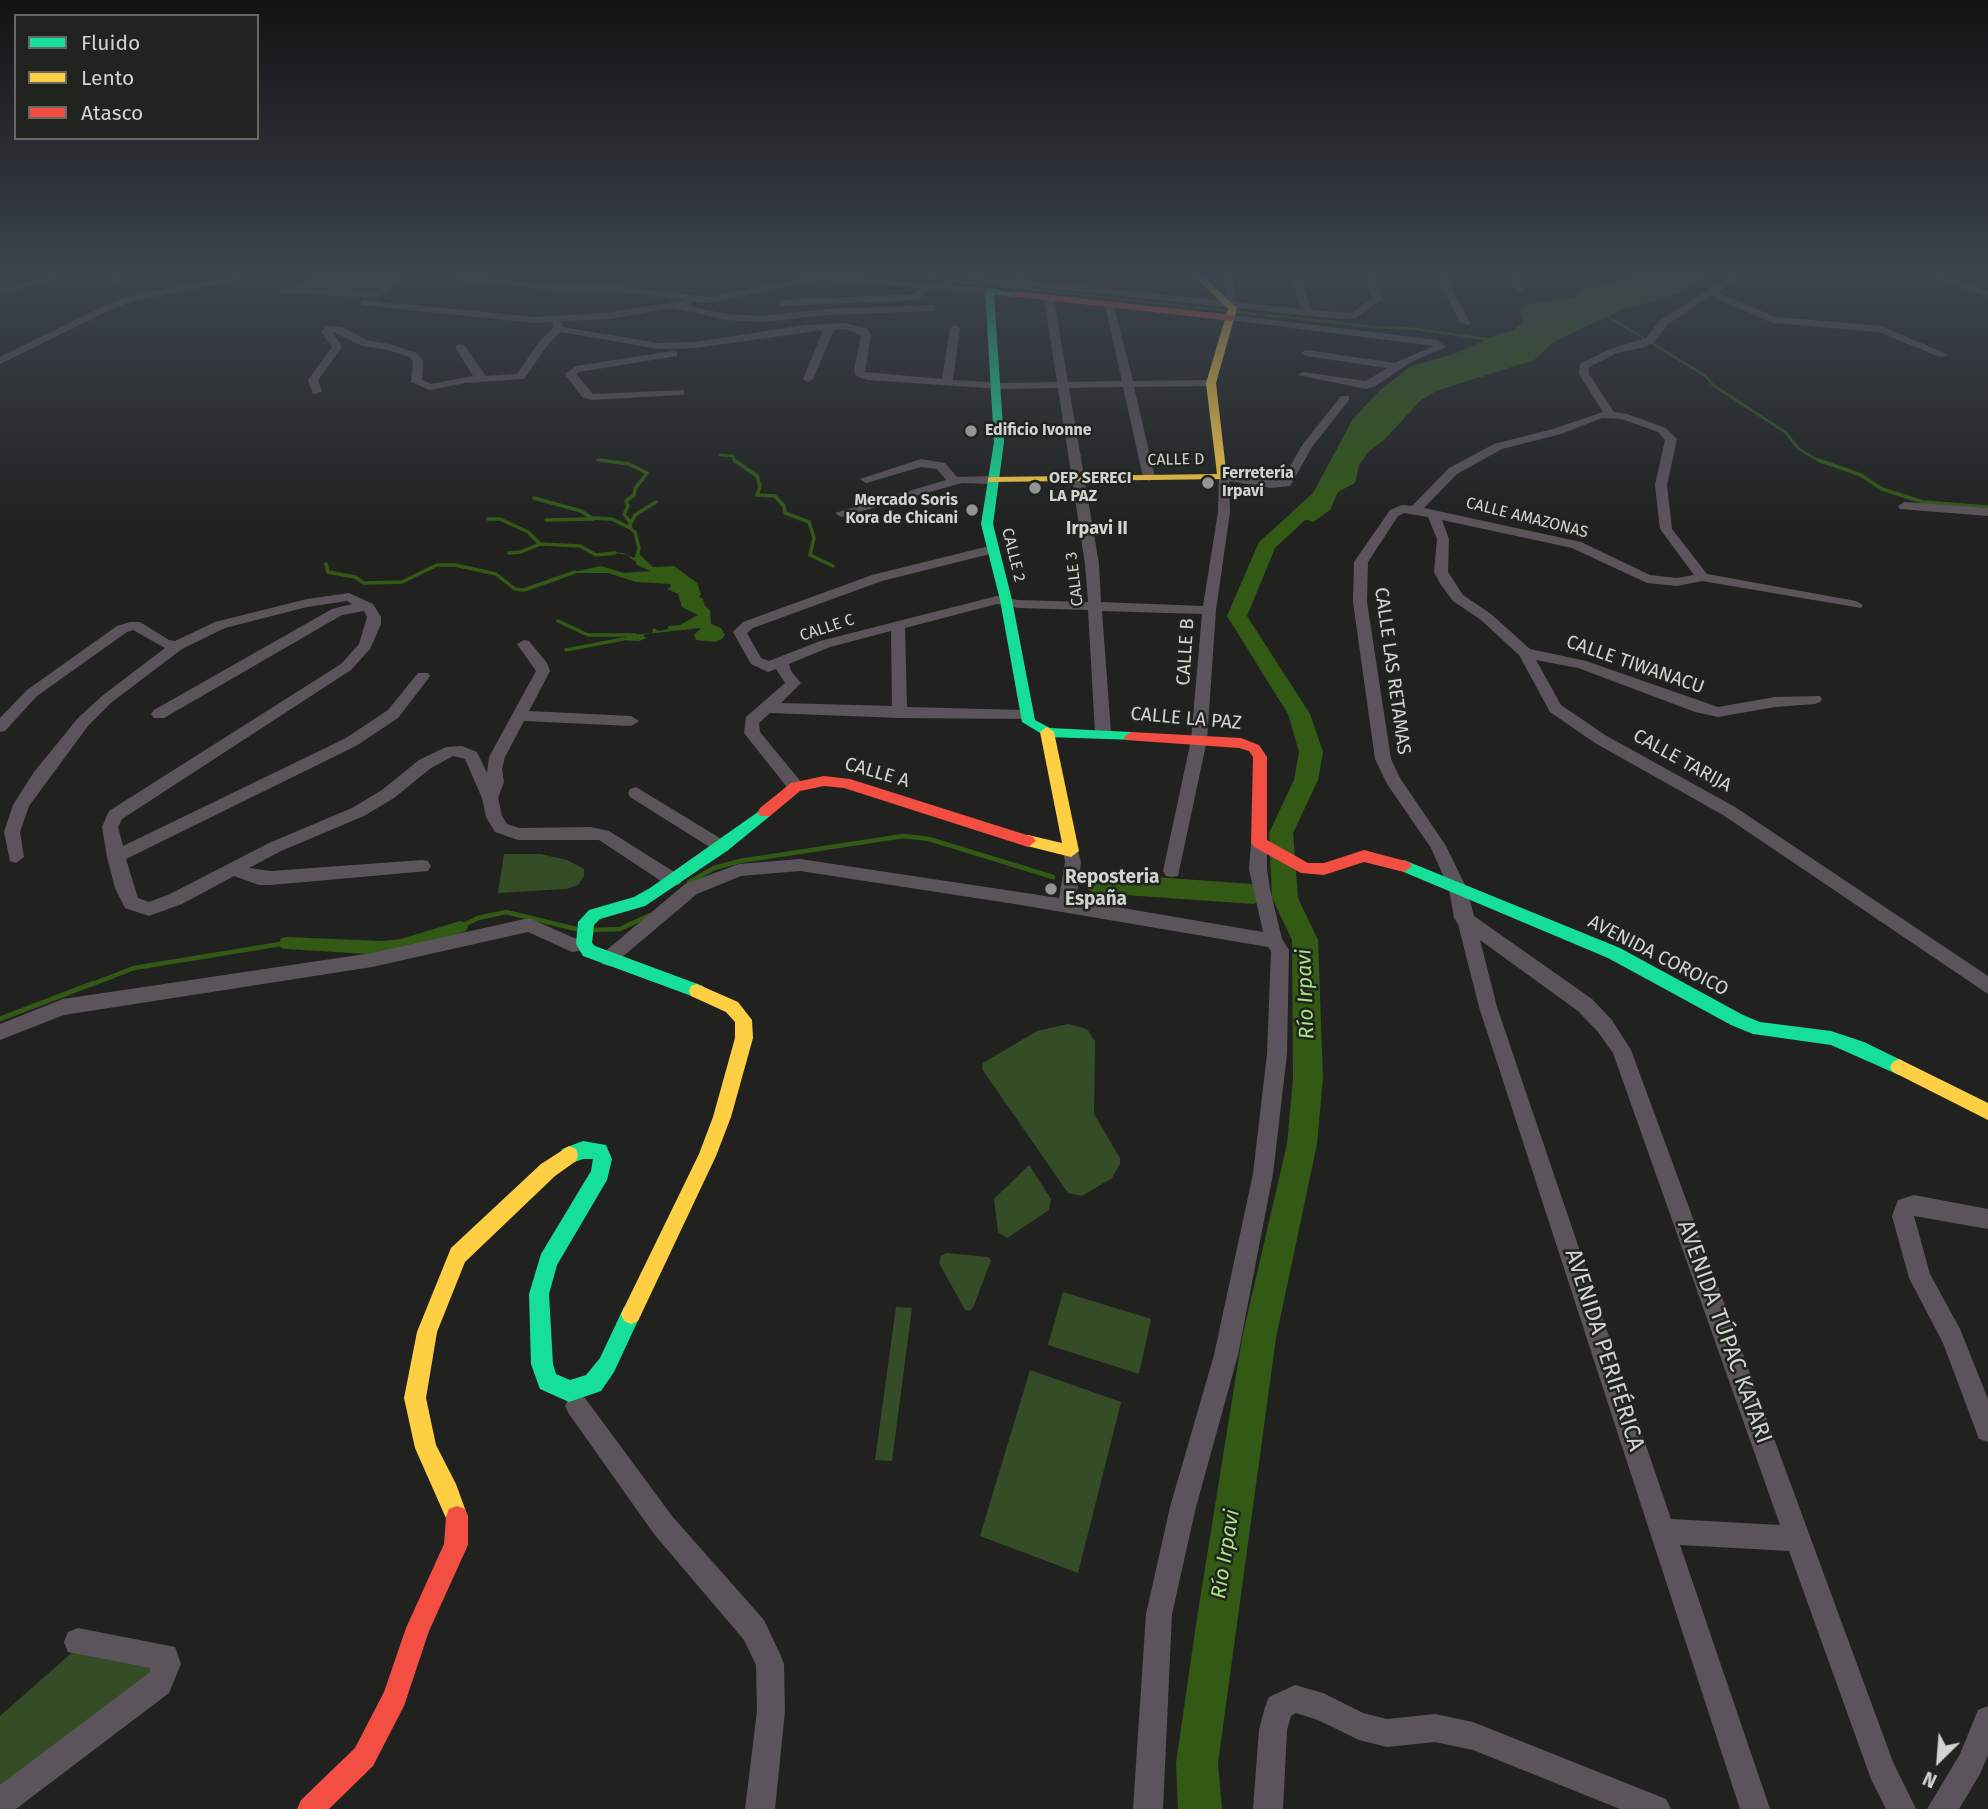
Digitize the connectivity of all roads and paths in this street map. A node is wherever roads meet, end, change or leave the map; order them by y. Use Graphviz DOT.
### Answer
graph roads {
  1 [pos="327,361"];
  2 [pos="418,361"];
  3 [pos="469,361"];
  4 [pos="531,361"];
  5 [pos="627,361"];
  6 [pos="815,361"];
  7 [pos="861,361"];
  8 [pos="950,361"];
  9 [pos="993,361"];
  10 [pos="1058,361"];
  11 [pos="1122,361"];
  12 [pos="1217,361"];
  13 [pos="1364,361"];
  14 [pos="1407,361"];
  15 [pos="1593,361"];
  16 [pos="1396,366"];
  17 [pos="1303,375"];
  18 [pos="808,379"];
  19 [pos="485,380"];
  20 [pos="947,381"];
  21 [pos="1211,383"];
  22 [pos="1127,384"];
  23 [pos="995,385"];
  24 [pos="1062,385"];
  25 [pos="317,392"];
  26 [pos="680,392"];
  27 [pos="1345,398"];
  28 [pos="1610,414"];
  29 [pos="1149,477"];
  30 [pos="1223,477"];
  31 [pos="866,479"];
  32 [pos="1077,479"];
  33 [pos="992,480"];
  34 [pos="954,481"];
  35 [pos="1904,506"];
  36 [pos="1415,510"];
  37 [pos="1988,512"];
  38 [pos="841,513"];
  39 [pos="1433,513"];
  40 [pos="993,549"];
  41 [pos="1702,577"];
  42 [pos="1006,600"];
  43 [pos="1856,605"];
  44 [pos="1096,606"];
  45 [pos="368,607"];
  46 [pos="1209,610"];
  47 [pos="898,624"];
  48 [pos="524,644"];
  49 [pos="177,646"];
  50 [pos="1525,653"];
  51 [pos="782,663"];
  52 [pos="423,676"];
  53 [pos="1815,699"];
  54 [pos="766,708"];
  55 [pos="900,713"];
  56 [pos="159,714"];
  57 [pos="1027,715"];
  58 [pos="519,716"];
  59 [pos="631,721"];
  60 [pos="0,727"];
  61 [pos="1048,732"];
  62 [pos="1103,733"];
  63 [pos="1199,740"];
  64 [pos="796,787"];
  65 [pos="636,793"];
  66 [pos="490,798"];
  67 [pos="1264,846"];
  68 [pos="722,847"];
  69 [pos="1071,851"];
  70 [pos="16,857"];
  71 [pos="115,857"];
  72 [pos="422,866"];
  73 [pos="231,869"];
  74 [pos="1172,871"];
  75 [pos="673,880"];
  76 [pos="1458,889"];
  77 [pos="1066,907"];
  78 [pos="1464,918"];
  79 [pos="584,933"];
  80 [pos="1274,941"];
  81 [pos="608,959"];
  82 [pos="1988,986"];
  83 [pos="0,1032"];
  84 [pos="1988,1112"];
  85 [pos="1988,1219"];
  86 [pos="578,1406"];
  87 [pos="1988,1430"];
  88 [pos="1664,1531"];
  89 [pos="1800,1539"];
  90 [pos="78,1642"];
  91 [pos="1988,1720"];
  92 [pos="0,1802"];
  93 [pos="310,1809"];
  94 [pos="760,1809"];
  95 [pos="1148,1809"];
  96 [pos="1268,1809"];
  97 [pos="1656,1809"];
  98 [pos="1755,1809"];
  99 [pos="1901,1809"];
  100 [pos="1942,1809"];
  1 -- 25 [label="street"];
  2 -- 19 [label="street"];
  3 -- 19 [label="street"];
  4 -- 19 [label="street"];
  5 -- 26 [label="street"];
  6 -- 18 [label="street"];
  7 -- 20 [label="street"];
  8 -- 20 [label="street"];
  9 -- 23 [label="main road, CALLE 2"];
  10 -- 24 [label="street, CALLE 3"];
  11 -- 22 [label="street"];
  12 -- 21 [label="main road"];
  13 -- 16 [label="street"];
  14 -- 16 [label="street"];
  15 -- 28 [label="street"];
  16 -- 17 [label="street"];
  20 -- 23 [label="street"];
  21 -- 22 [label="street"];
  21 -- 30 [label="main road"];
  22 -- 24 [label="street"];
  22 -- 29 [label="street"];
  23 -- 24 [label="street"];
  23 -- 33 [label="main road, CALLE 2"];
  24 -- 32 [label="street, CALLE 3"];
  27 -- 30 [label="street, CALLE D"];
  28 -- 36 [label="street, CALLE LAS RETAMAS"];
  28 -- 41 [label="street"];
  29 -- 30 [label="main road, CALLE D"];
  29 -- 32 [label="main road, CALLE D"];
  30 -- 46 [label="street, CALLE B"];
  31 -- 34 [label="street"];
  32 -- 33 [label="main road, CALLE D"];
  32 -- 44 [label="street, CALLE 3"];
  33 -- 34 [label="street, CALLE D"];
  33 -- 40 [label="main road, CALLE 2"];
  34 -- 38 [label="street, CALLE D"];
  35 -- 37 [label="street"];
  36 -- 39 [label="street, CALLE AMAZONAS"];
  36 -- 76 [label="street, CALLE LAS RETAMAS"];
  39 -- 41 [label="street, CALLE AMAZONAS"];
  39 -- 50 [label="street, CALLE TARIJA"];
  40 -- 42 [label="main road, CALLE 2"];
  40 -- 51 [label="street, CALLE C"];
  41 -- 43 [label="street, CALLE AMAZONAS"];
  42 -- 44 [label="street, CALLE C"];
  42 -- 47 [label="street, CALLE C"];
  42 -- 57 [label="main road, CALLE 2"];
  44 -- 46 [label="street, CALLE C"];
  44 -- 62 [label="street, CALLE 3"];
  45 -- 49 [label="street"];
  45 -- 56 [label="street"];
  45 -- 71 [label="street"];
  46 -- 63 [label="street, CALLE B"];
  47 -- 51 [label="street, CALLE C"];
  47 -- 55 [label="street"];
  48 -- 58 [label="street"];
  49 -- 60 [label="street"];
  49 -- 70 [label="street"];
  50 -- 53 [label="street, CALLE TIWANACU"];
  50 -- 82 [label="street, CALLE TARIJA"];
  51 -- 54 [label="street"];
  52 -- 71 [label="street"];
  54 -- 55 [label="street"];
  54 -- 64 [label="street"];
  55 -- 57 [label="street"];
  57 -- 61 [label="main road"];
  58 -- 59 [label="street"];
  58 -- 66 [label="street"];
  61 -- 62 [label="main road, CALLE LA PAZ"];
  61 -- 69 [label="main road"];
  62 -- 63 [label="main road, CALLE LA PAZ"];
  63 -- 67 [label="main road, CALLE LA PAZ"];
  63 -- 74 [label="street, CALLE B"];
  64 -- 68 [label="main road, CALLE A"];
  64 -- 69 [label="main road, CALLE A"];
  65 -- 68 [label="street"];
  66 -- 73 [label="street"];
  66 -- 75 [label="street"];
  67 -- 76 [label="main road, AVENIDA COROICO"];
  67 -- 80 [label="street"];
  68 -- 75 [label="main road, CALLE A"];
  69 -- 77 [label="street"];
  71 -- 73 [label="street"];
  72 -- 73 [label="street"];
  75 -- 79 [label="main road, CALLE A"];
  76 -- 78 [label="street, AVENIDA PERIFÉRICA"];
  76 -- 84 [label="main road, AVENIDA COROICO"];
  77 -- 80 [label="street"];
  77 -- 81 [label="street"];
  78 -- 88 [label="street, AVENIDA PERIFÉRICA"];
  78 -- 89 [label="street, AVENIDA TÚPAC KATARI"];
  79 -- 81 [label="main road"];
  79 -- 83 [label="street"];
  80 -- 95 [label="street"];
  81 -- 93 [label="main road"];
  85 -- 87 [label="street"];
  86 -- 94 [label="street"];
  88 -- 89 [label="street"];
  88 -- 98 [label="street, AVENIDA PERIFÉRICA"];
  89 -- 99 [label="street, AVENIDA TÚPAC KATARI"];
  90 -- 92 [label="street"];
  91 -- 100 [label="street"];
  96 -- 97 [label="street"];
}
